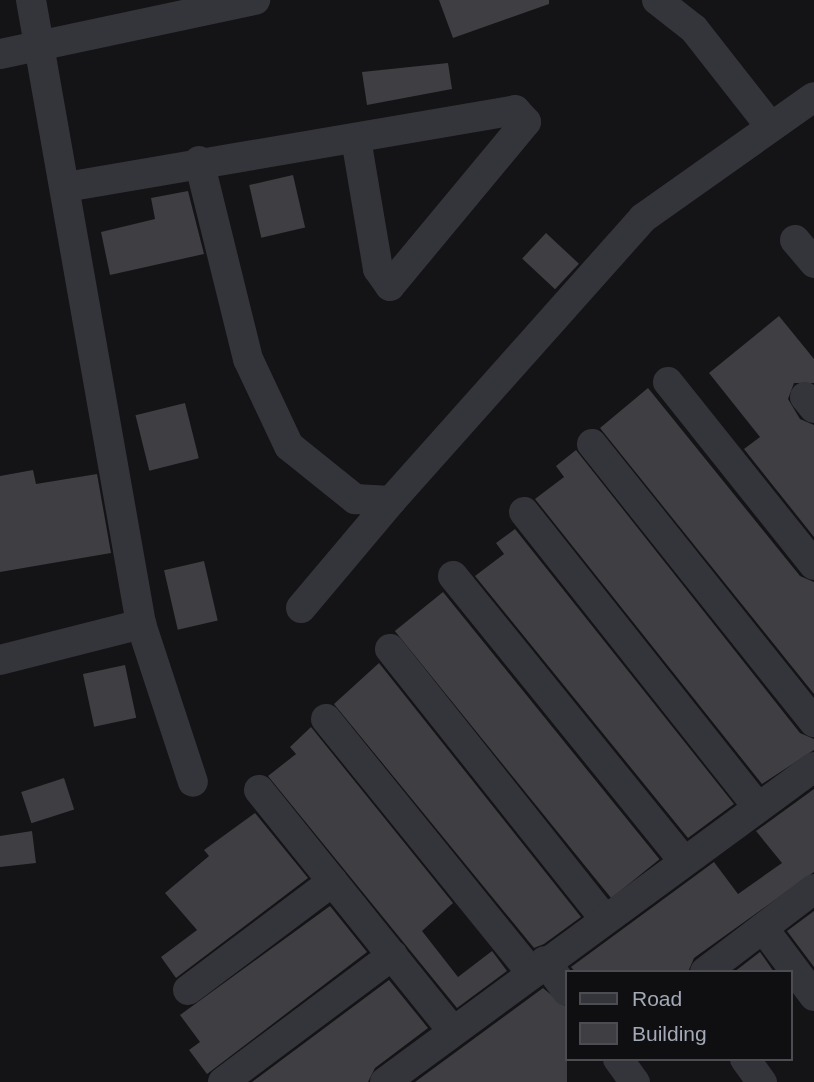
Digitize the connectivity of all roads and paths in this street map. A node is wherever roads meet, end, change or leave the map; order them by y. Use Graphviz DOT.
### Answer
graph roads {
  1 [pos="32,0"];
  2 [pos="255,0"];
  3 [pos="657,0"];
  4 [pos="41,45"];
  5 [pos="0,54"];
  6 [pos="814,97"];
  7 [pos="770,126"];
  8 [pos="356,139"];
  9 [pos="199,161"];
  10 [pos="66,187"];
  11 [pos="795,240"];
  12 [pos="814,263"];
  13 [pos="668,382"];
  14 [pos="592,444"];
  15 [pos="391,501"];
  16 [pos="524,512"];
  17 [pos="814,565"];
  18 [pos="453,576"];
  19 [pos="301,608"];
  20 [pos="141,624"];
  21 [pos="390,649"];
  22 [pos="0,660"];
  23 [pos="326,719"];
  24 [pos="814,722"];
  25 [pos="814,767"];
  26 [pos="193,782"];
  27 [pos="259,790"];
  28 [pos="758,807"];
  29 [pos="684,861"];
  30 [pos="333,881"];
  31 [pos="814,889"];
  32 [pos="604,918"];
  33 [pos="763,928"];
  34 [pos="393,955"];
  35 [pos="538,967"];
  36 [pos="708,970"];
  37 [pos="188,990"];
  38 [pos="566,991"];
  39 [pos="814,996"];
  40 [pos="453,1031"];
  41 [pos="619,1061"];
  42 [pos="746,1061"];
  43 [pos="223,1082"];
  44 [pos="386,1082"];
  45 [pos="635,1082"];
  46 [pos="762,1082"];
  1 -- 4 [label="street"];
  2 -- 4 [label="street"];
  3 -- 7 [label="street"];
  4 -- 5 [label="street"];
  4 -- 10 [label="street"];
  6 -- 7 [label="street"];
  7 -- 15 [label="street"];
  8 -- 8 [label="street"];
  8 -- 9 [label="street"];
  9 -- 10 [label="street"];
  9 -- 15 [label="street"];
  10 -- 20 [label="street"];
  11 -- 12 [label="street"];
  13 -- 17 [label="street"];
  14 -- 24 [label="street"];
  15 -- 19 [label="street"];
  16 -- 28 [label="street"];
  18 -- 29 [label="street"];
  20 -- 22 [label="street"];
  20 -- 26 [label="street"];
  21 -- 32 [label="street"];
  23 -- 35 [label="street"];
  25 -- 28 [label="street"];
  27 -- 30 [label="street"];
  28 -- 29 [label="street"];
  29 -- 32 [label="street"];
  30 -- 34 [label="street"];
  30 -- 37 [label="street"];
  31 -- 33 [label="street"];
  32 -- 35 [label="street"];
  33 -- 36 [label="street"];
  33 -- 39 [label="street"];
  34 -- 40 [label="street"];
  34 -- 43 [label="street"];
  35 -- 38 [label="street"];
  35 -- 40 [label="street"];
  40 -- 44 [label="street"];
  41 -- 45 [label="street"];
  42 -- 46 [label="street"];
}
